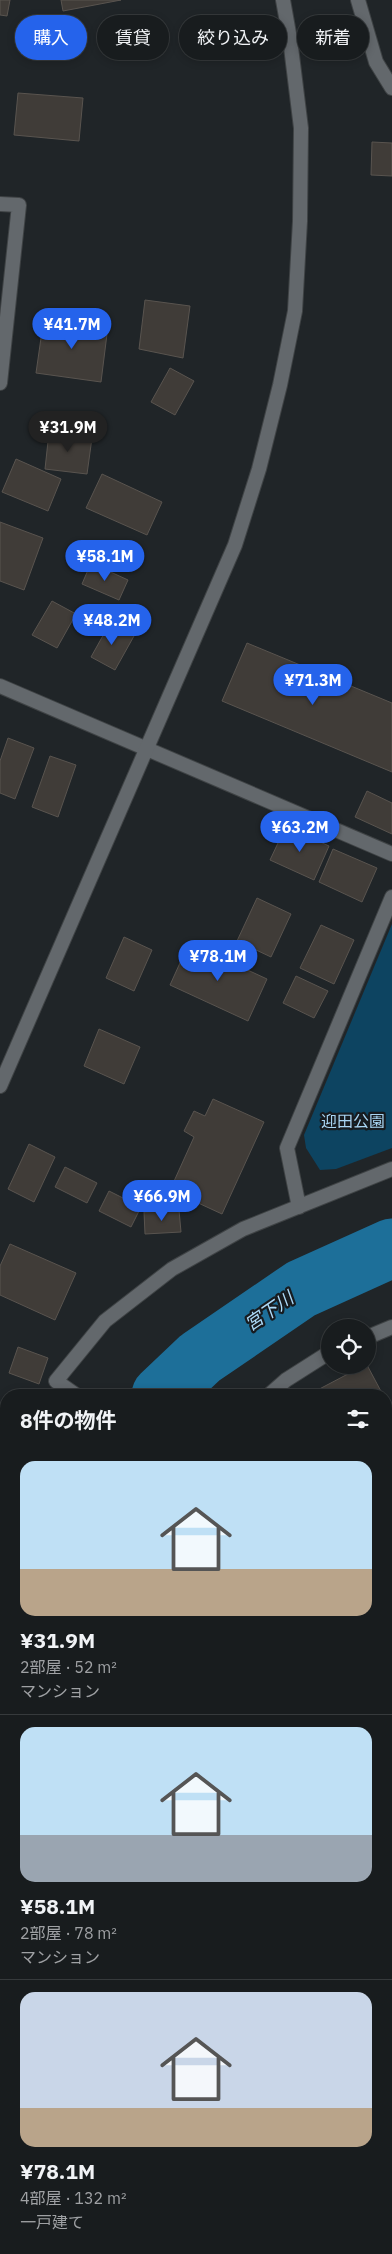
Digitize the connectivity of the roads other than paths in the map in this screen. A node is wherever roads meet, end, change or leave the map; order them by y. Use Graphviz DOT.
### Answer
graph roads {
  1 [pos="283,0"];
  2 [pos="358,0"];
  3 [pos="392,88"];
  4 [pos="0,204"];
  5 [pos="0,382"];
  6 [pos="0,686"];
  7 [pos="146,749"];
  8 [pos="392,854"];
  9 [pos="392,897"];
  10 [pos="0,1086"];
  11 [pos="392,1169"];
  12 [pos="298,1206"];
  13 [pos="392,1327"];
  14 [pos="376,1334"];
  15 [pos="321,1358"];
  16 [pos="65,1389"];
  17 [pos="276,1389"];
  1 -- 7 [label="street"];
  2 -- 3 [label="street"];
  4 -- 5 [label="street"];
  6 -- 7 [label="street"];
  7 -- 8 [label="street"];
  7 -- 10 [label="street"];
  9 -- 12 [label="street"];
  11 -- 12 [label="street"];
  12 -- 16 [label="street"];
  13 -- 14 [label="street"];
  15 -- 17 [label="street"];
}
